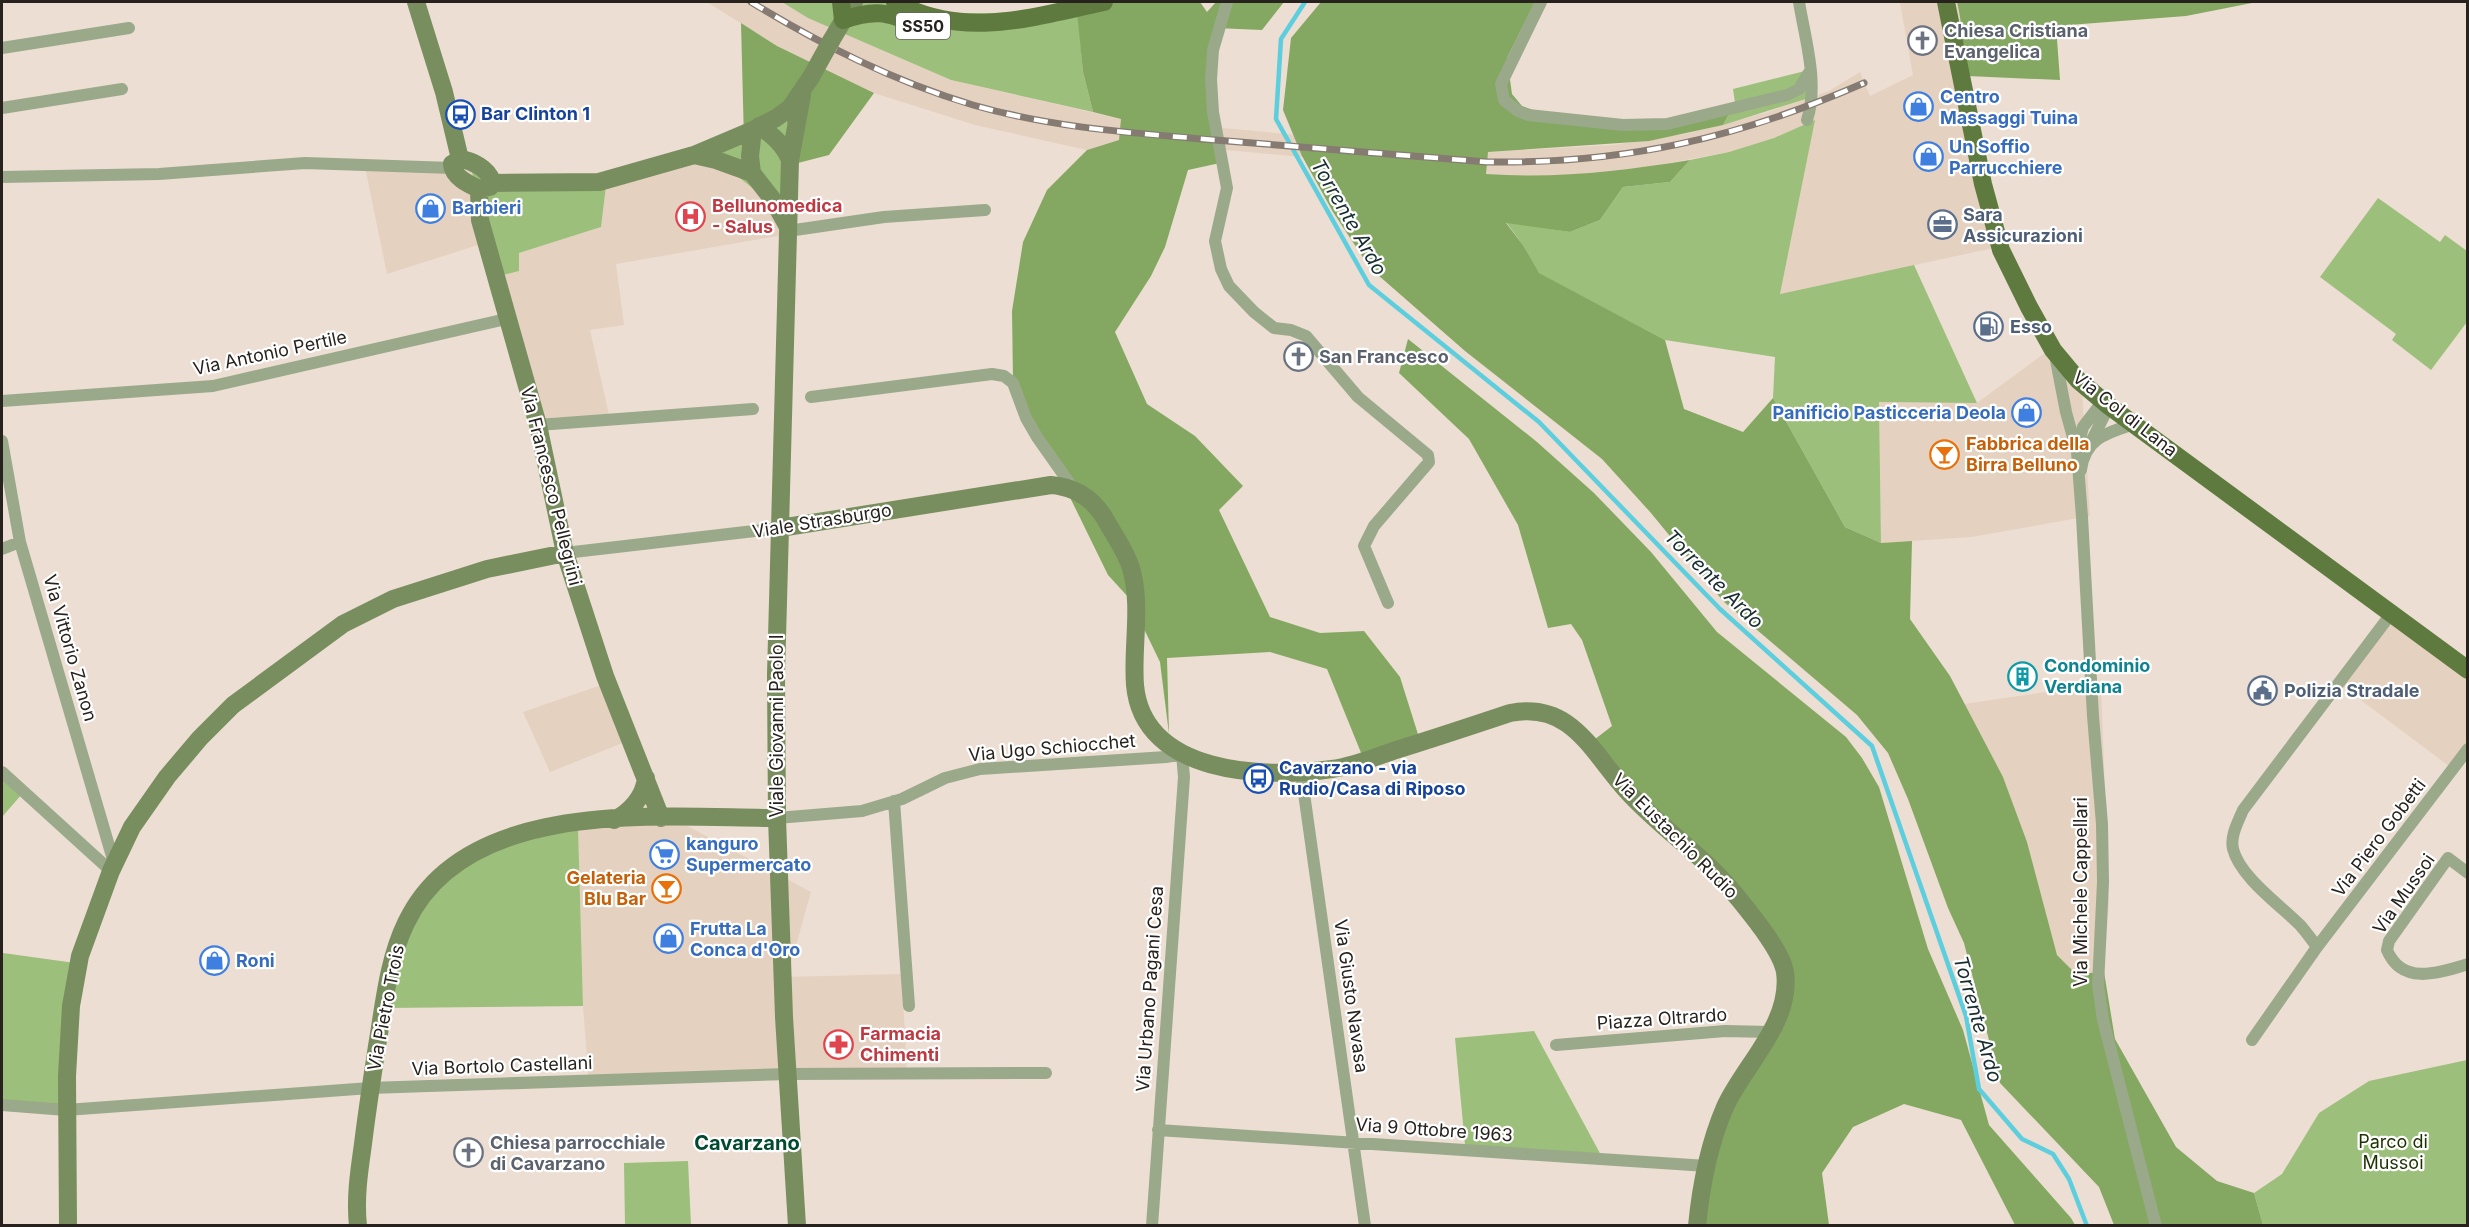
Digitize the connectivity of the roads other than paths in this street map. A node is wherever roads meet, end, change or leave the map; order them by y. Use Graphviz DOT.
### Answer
graph roads {
  1 [pos="416,2"];
  2 [pos="841,2"];
  3 [pos="854,2"];
  4 [pos="895,2"];
  5 [pos="1104,2"];
  6 [pos="1227,2"];
  7 [pos="1541,2"];
  8 [pos="1799,2"];
  9 [pos="1946,2"];
  10 [pos="1002,22"];
  11 [pos="839,26"];
  12 [pos="129,28"];
  13 [pos="2,48"];
  14 [pos="1810,71"];
  15 [pos="807,85"];
  16 [pos="122,88"];
  17 [pos="2,108"];
  18 [pos="1807,120"];
  19 [pos="756,128"];
  20 [pos="694,155"];
  21 [pos="789,160"];
  22 [pos="456,163"];
  23 [pos="752,173"];
  24 [pos="2,177"];
  25 [pos="485,186"];
  26 [pos="985,210"];
  27 [pos="788,228"];
  28 [pos="506,319"];
  29 [pos="2054,350"];
  30 [pos="811,397"];
  31 [pos="2,401"];
  32 [pos="2106,403"];
  33 [pos="753,409"];
  34 [pos="2134,424"];
  35 [pos="538,425"];
  36 [pos="2,441"];
  37 [pos="2082,451"];
  38 [pos="1076,492"];
  39 [pos="780,528"];
  40 [pos="20,542"];
  41 [pos="2,549"];
  42 [pos="566,554"];
  43 [pos="1388,603"];
  44 [pos="2391,614"];
  45 [pos="2468,670"];
  46 [pos="2468,749"];
  47 [pos="1182,754"];
  48 [pos="2,772"];
  49 [pos="1301,772"];
  50 [pos="646,778"];
  51 [pos="894,801"];
  52 [pos="661,818"];
  53 [pos="777,818"];
  54 [pos="612,820"];
  55 [pos="113,867"];
  56 [pos="2468,873"];
  57 [pos="2317,947"];
  58 [pos="2468,964"];
  59 [pos="909,1006"];
  60 [pos="1771,1032"];
  61 [pos="2252,1040"];
  62 [pos="1556,1045"];
  63 [pos="1046,1073"];
  64 [pos="788,1074"];
  65 [pos="370,1088"];
  66 [pos="2,1105"];
  67 [pos="66,1110"];
  68 [pos="1158,1130"];
  69 [pos="1353,1143"];
  70 [pos="1707,1166"];
  71 [pos="68,1226"];
  72 [pos="358,1226"];
  73 [pos="797,1226"];
  74 [pos="1152,1226"];
  75 [pos="1365,1226"];
  76 [pos="1697,1226"];
  77 [pos="2156,1226"];
  1 -- 22 [label="street"];
  2 -- 11 [label="main road"];
  3 -- 11 [label="street"];
  4 -- 10 [label="main road"];
  5 -- 10 [label="main road"];
  6 -- 43 [label="street"];
  7 -- 14 [label="street"];
  8 -- 14 [label="street"];
  9 -- 29 [label="main road, Via Col di Lana"];
  10 -- 11 [label="main road, SS50"];
  11 -- 15 [label="street, bridge"];
  12 -- 13 [label="street"];
  14 -- 18 [label="street"];
  15 -- 19 [label="street"];
  15 -- 21 [label="street, Viale Giovanni Paolo I"];
  16 -- 17 [label="street"];
  19 -- 20 [label="street"];
  19 -- 21 [label="street"];
  19 -- 23 [label="street"];
  20 -- 23 [label="street"];
  20 -- 25 [label="street"];
  21 -- 27 [label="street, Viale Giovanni Paolo I"];
  22 -- 24 [label="street"];
  22 -- 25 [label="street"];
  23 -- 27 [label="street"];
  25 -- 28 [label="street, Via Francesco Pellegrini"];
  26 -- 27 [label="street"];
  27 -- 39 [label="street, Viale Giovanni Paolo I"];
  28 -- 31 [label="street, Via Antonio Pertile"];
  28 -- 35 [label="street, Via Francesco Pellegrini"];
  29 -- 32 [label="main road, Via Col di Lana"];
  29 -- 37 [label="street, Via Michele Cappellari"];
  30 -- 38 [label="street"];
  32 -- 34 [label="main road, Via Col di Lana"];
  32 -- 37 [label="street"];
  33 -- 35 [label="street"];
  34 -- 37 [label="street"];
  34 -- 44 [label="main road, Via Col di Lana"];
  35 -- 42 [label="street, Via Francesco Pellegrini"];
  36 -- 40 [label="street, Via Vittorio Zanon"];
  37 -- 77 [label="street, Via Michele Cappellari"];
  38 -- 39 [label="street, Viale Strasburgo"];
  38 -- 47 [label="street, Via Eustachio Rudio"];
  39 -- 42 [label="street, Viale Strasburgo"];
  39 -- 53 [label="street, Viale Giovanni Paolo I"];
  40 -- 41 [label="street"];
  40 -- 55 [label="street, Via Vittorio Zanon"];
  42 -- 50 [label="street, Via Francesco Pellegrini"];
  42 -- 55 [label="street"];
  44 -- 45 [label="main road, Via Col di Lana"];
  44 -- 57 [label="street"];
  46 -- 57 [label="street, Via Piero Gobetti"];
  47 -- 49 [label="street, Via Eustachio Rudio"];
  47 -- 51 [label="street, Via Ugo Schiocchet"];
  47 -- 68 [label="street, Via Urbano Pagani Cesa"];
  48 -- 55 [label="street"];
  49 -- 60 [label="street, Via Eustachio Rudio"];
  49 -- 69 [label="street, Via Giusto Navasa"];
  50 -- 52 [label="street, Via Francesco Pellegrini"];
  50 -- 54 [label="street"];
  51 -- 53 [label="street, Via Ugo Schiocchet"];
  51 -- 59 [label="street"];
  52 -- 53 [label="street, Via Pietro Trois"];
  52 -- 54 [label="street, Via Pietro Trois"];
  53 -- 64 [label="street, Viale Giovanni Paolo I"];
  54 -- 65 [label="street, Via Pietro Trois"];
  55 -- 67 [label="street"];
  56 -- 58 [label="street, Via Mussoi"];
  57 -- 61 [label="street, Via Piero Gobetti"];
  60 -- 62 [label="street, Piazza Oltrardo"];
  60 -- 70 [label="street, Via Eustachio Rudio"];
  63 -- 64 [label="street, Via Bortolo Castellani"];
  64 -- 65 [label="street, Via Bortolo Castellani"];
  64 -- 73 [label="street, Viale Giovanni Paolo I"];
  65 -- 67 [label="street, Via Bortolo Castellani"];
  65 -- 72 [label="street, Via Pietro Trois"];
  66 -- 67 [label="street, Via Bortolo Castellani"];
  67 -- 71 [label="street"];
  68 -- 69 [label="street, Via 9 Ottobre 1963"];
  68 -- 74 [label="street, Via Urbano Pagani Cesa"];
  69 -- 70 [label="street, Via 9 Ottobre 1963"];
  69 -- 75 [label="street, Via Giusto Navasa"];
  70 -- 76 [label="street, Via Eustachio Rudio"];
}
